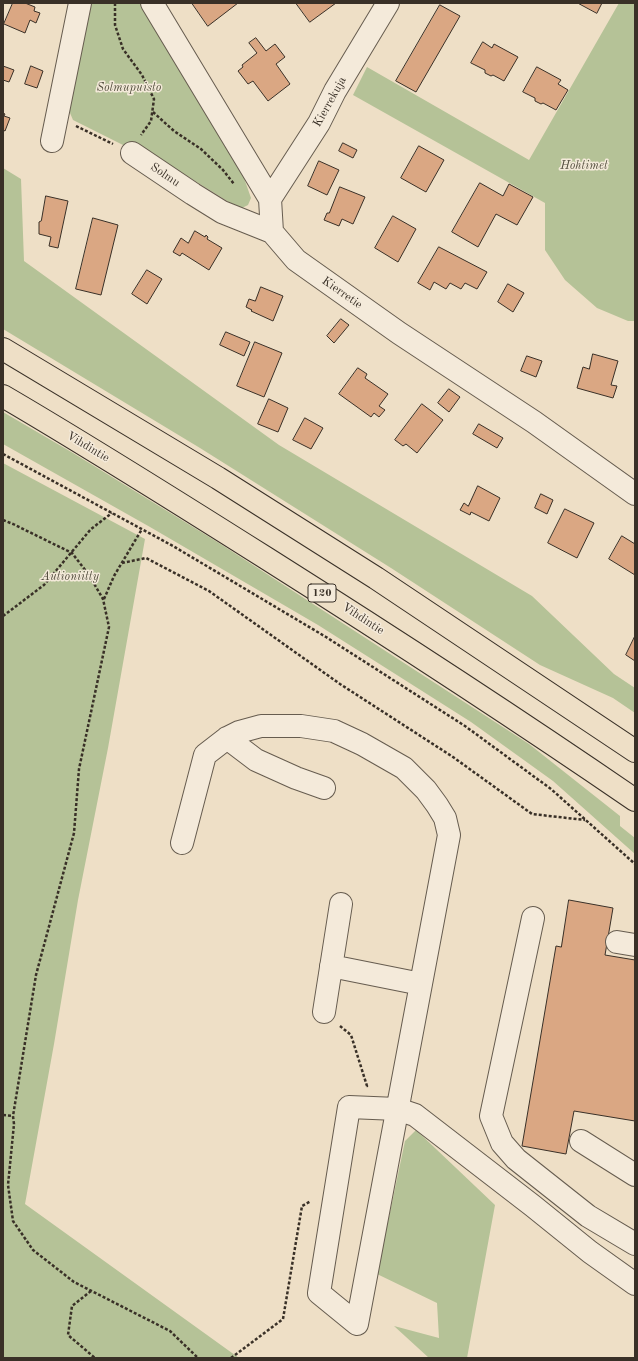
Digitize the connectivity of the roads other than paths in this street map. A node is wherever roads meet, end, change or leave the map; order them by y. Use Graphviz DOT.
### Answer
graph roads {
  1 [pos="80,3"];
  2 [pos="152,3"];
  3 [pos="388,3"];
  4 [pos="54,131"];
  5 [pos="128,152"];
  6 [pos="270,199"];
  7 [pos="272,232"];
  8 [pos="3,349"];
  9 [pos="3,396"];
  10 [pos="635,494"];
  11 [pos="227,738"];
  12 [pos="635,751"];
  13 [pos="324,788"];
  14 [pos="635,800"];
  15 [pos="182,843"];
  16 [pos="341,904"];
  17 [pos="533,918"];
  18 [pos="331,966"];
  19 [pos="421,984"];
  20 [pos="324,1012"];
  21 [pos="397,1109"];
  22 [pos="581,1141"];
  23 [pos="635,1175"];
  24 [pos="635,1244"];
  25 [pos="635,1284"];
  1 -- 4 [label="street"];
  2 -- 6 [label="street"];
  3 -- 6 [label="street, Kierrekuja"];
  5 -- 7 [label="street, Solmu"];
  6 -- 7 [label="street"];
  7 -- 10 [label="street, Kierretie"];
  8 -- 12 [label="main road"];
  9 -- 14 [label="main road, Vihdintie / 120"];
  11 -- 13 [label="street"];
  11 -- 15 [label="street"];
  11 -- 19 [label="street"];
  16 -- 18 [label="street"];
  17 -- 24 [label="street"];
  18 -- 19 [label="street"];
  18 -- 20 [label="street"];
  19 -- 21 [label="street"];
  21 -- 21 [label="street"];
  21 -- 25 [label="street"];
  22 -- 23 [label="street"];
}
